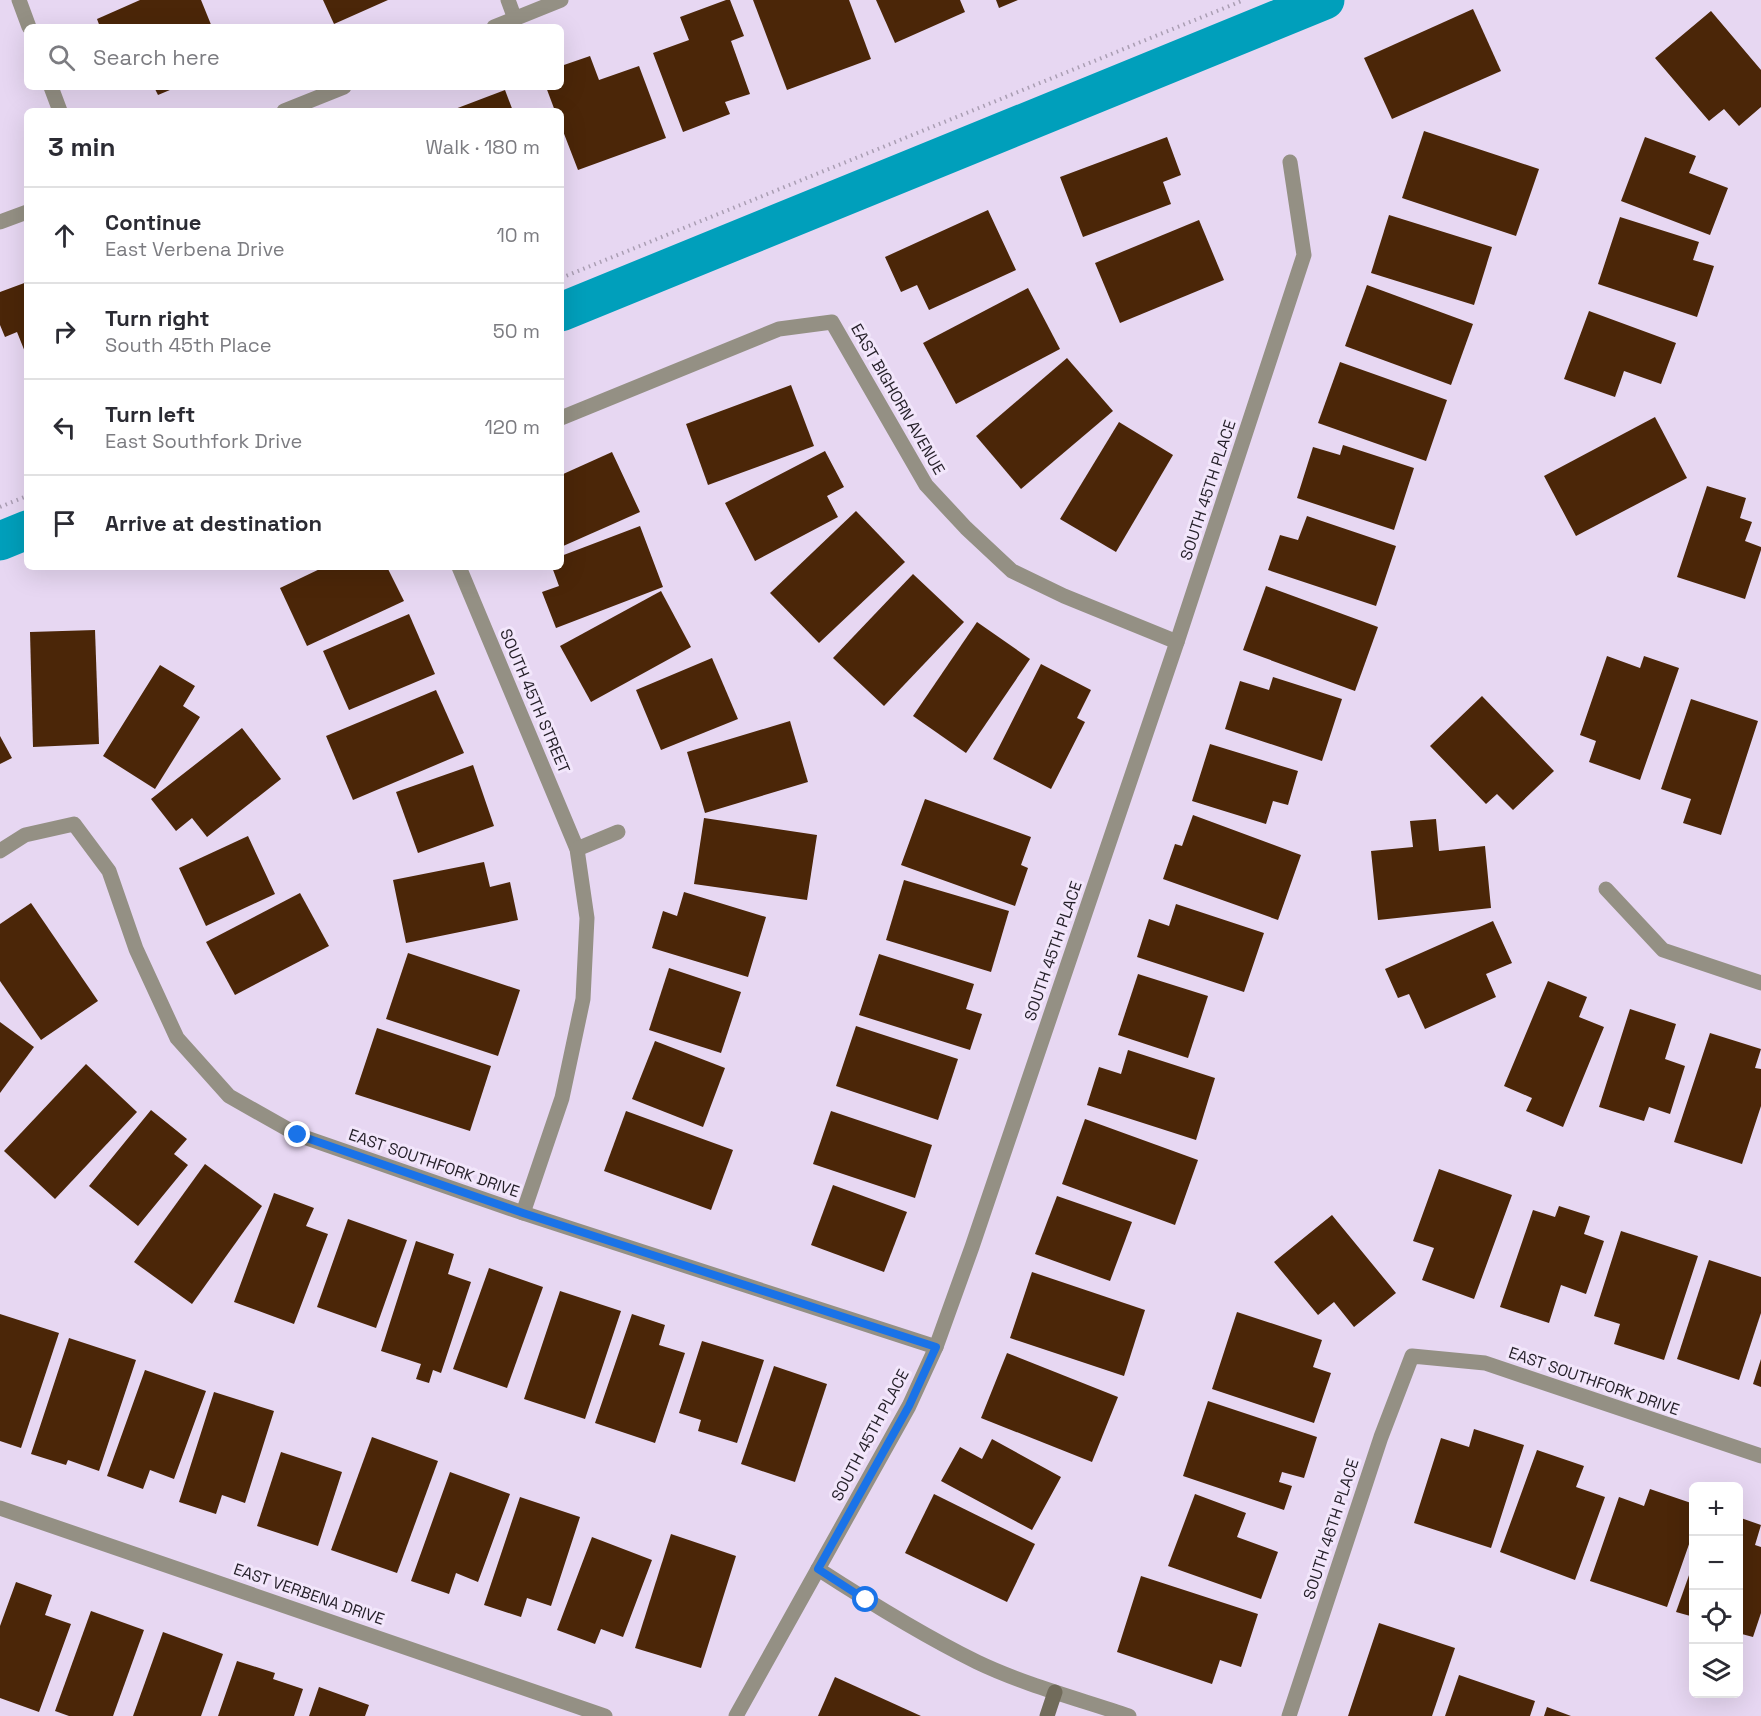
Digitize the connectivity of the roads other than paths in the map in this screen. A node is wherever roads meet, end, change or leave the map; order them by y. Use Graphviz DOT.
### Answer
graph roads {
  1 [pos="19,0"];
  2 [pos="508,0"];
  3 [pos="561,0"];
  4 [pos="515,19"];
  5 [pos="28,24"];
  6 [pos="502,24"];
  7 [pos="52,90"];
  8 [pos="336,90"];
  9 [pos="59,108"];
  10 [pos="292,108"];
  11 [pos="1290,162"];
  12 [pos="24,213"];
  13 [pos="0,222"];
  14 [pos="564,417"];
  15 [pos="460,570"];
  16 [pos="1177,642"];
  17 [pos="618,832"];
  18 [pos="577,849"];
  19 [pos="0,850"];
  20 [pos="1606,889"];
  21 [pos="1761,983"];
  22 [pos="523,1213"];
  23 [pos="936,1347"];
  24 [pos="1412,1356"];
  25 [pos="1761,1456"];
  26 [pos="0,1508"];
  27 [pos="818,1569"];
  28 [pos="1055,1692"];
  29 [pos="605,1716"];
  30 [pos="736,1716"];
  31 [pos="1047,1716"];
  32 [pos="1129,1716"];
  33 [pos="1289,1716"];
  1 -- 5 [label="street"];
  2 -- 4 [label="street"];
  3 -- 4 [label="street"];
  4 -- 6 [label="street"];
  7 -- 9 [label="street"];
  8 -- 10 [label="street"];
  11 -- 16 [label="street, SOUTH 45TH PLACE"];
  12 -- 13 [label="street"];
  14 -- 16 [label="street, EAST BIGHORN AVENUE"];
  15 -- 18 [label="street, SOUTH 45TH STREET"];
  16 -- 23 [label="street, SOUTH 45TH PLACE"];
  17 -- 18 [label="street"];
  18 -- 22 [label="street, SOUTH 45TH STREET"];
  19 -- 22 [label="street, EAST SOUTHFORK DRIVE"];
  20 -- 21 [label="street"];
  22 -- 23 [label="street, EAST SOUTHFORK DRIVE"];
  23 -- 27 [label="street, SOUTH 45TH PLACE"];
  24 -- 25 [label="street, EAST SOUTHFORK DRIVE"];
  24 -- 33 [label="street, SOUTH 46TH PLACE"];
  26 -- 29 [label="street, EAST VERBENA DRIVE"];
  27 -- 28 [label="street"];
  27 -- 30 [label="street, SOUTH 45TH PLACE"];
  28 -- 31 [label="street"];
  28 -- 32 [label="street"];
}
